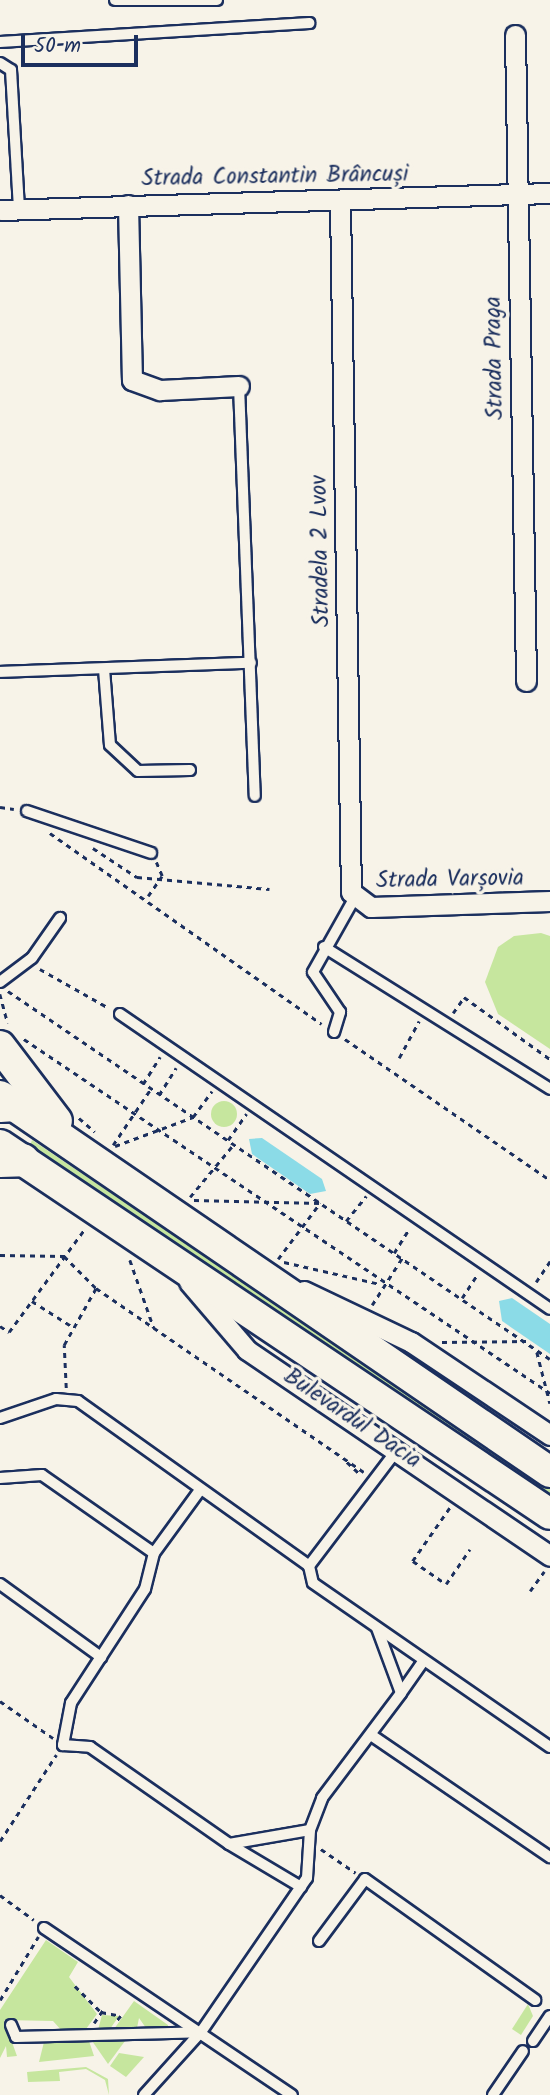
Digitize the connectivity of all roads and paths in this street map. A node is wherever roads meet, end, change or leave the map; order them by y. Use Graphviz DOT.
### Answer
graph roads {
  1 [pos="115,0"];
  2 [pos="217,0"];
  3 [pos="309,23"];
  4 [pos="515,35"];
  5 [pos="0,42"];
  6 [pos="0,63"];
  7 [pos="550,193"];
  8 [pos="516,194"];
  9 [pos="340,203"];
  10 [pos="128,205"];
  11 [pos="9,209"];
  12 [pos="239,386"];
  13 [pos="251,663"];
  14 [pos="104,669"];
  15 [pos="0,672"];
  16 [pos="526,681"];
  17 [pos="190,770"];
  18 [pos="255,796"];
  19 [pos="0,807"];
  20 [pos="27,811"];
  21 [pos="77,830"];
  22 [pos="151,853"];
  23 [pos="162,876"];
  24 [pos="269,889"];
  25 [pos="148,896"];
  26 [pos="354,899"];
  27 [pos="550,901"];
  28 [pos="60,918"];
  29 [pos="324,947"];
  30 [pos="31,976"];
  31 [pos="0,984"];
  32 [pos="20,984"];
  33 [pos="9,992"];
  34 [pos="0,994"];
  35 [pos="458,1005"];
  36 [pos="423,1013"];
  37 [pos="120,1014"];
  38 [pos="334,1032"];
  39 [pos="13,1040"];
  40 [pos="166,1047"];
  41 [pos="183,1058"];
  42 [pos="399,1058"];
  43 [pos="550,1059"];
  44 [pos="219,1082"];
  45 [pos="143,1084"];
  46 [pos="150,1089"];
  47 [pos="550,1089"];
  48 [pos="159,1095"];
  49 [pos="5,1103"];
  50 [pos="251,1105"];
  51 [pos="74,1113"];
  52 [pos="134,1113"];
  53 [pos="193,1117"];
  54 [pos="42,1122"];
  55 [pos="159,1130"];
  56 [pos="228,1140"];
  57 [pos="75,1143"];
  58 [pos="234,1144"];
  59 [pos="112,1147"];
  60 [pos="8,1155"];
  61 [pos="123,1155"];
  62 [pos="214,1167"];
  63 [pos="550,1180"];
  64 [pos="372,1187"];
  65 [pos="177,1192"];
  66 [pos="187,1200"];
  67 [pos="264,1201"];
  68 [pos="320,1203"];
  69 [pos="199,1207"];
  70 [pos="346,1221"];
  71 [pos="414,1222"];
  72 [pos="302,1227"];
  73 [pos="84,1230"];
  74 [pos="394,1253"];
  75 [pos="0,1255"];
  76 [pos="64,1256"];
  77 [pos="402,1258"];
  78 [pos="130,1260"];
  79 [pos="268,1261"];
  80 [pos="550,1261"];
  81 [pos="172,1262"];
  82 [pos="485,1264"];
  83 [pos="295,1273"];
  84 [pos="385,1285"];
  85 [pos="96,1288"];
  86 [pos="528,1294"];
  87 [pos="462,1298"];
  88 [pos="32,1301"];
  89 [pos="550,1309"];
  90 [pos="379,1316"];
  91 [pos="0,1326"];
  92 [pos="73,1327"];
  93 [pos="154,1328"];
  94 [pos="526,1341"];
  95 [pos="472,1342"];
  96 [pos="441,1349"];
  97 [pos="536,1350"];
  98 [pos="550,1359"];
  99 [pos="549,1393"];
  100 [pos="68,1398"];
  101 [pos="550,1403"];
  102 [pos="0,1418"];
  103 [pos="550,1435"];
  104 [pos="398,1448"];
  105 [pos="348,1461"];
  106 [pos="550,1472"];
  107 [pos="365,1473"];
  108 [pos="0,1478"];
  109 [pos="372,1483"];
  110 [pos="200,1490"];
  111 [pos="456,1500"];
  112 [pos="550,1514"];
  113 [pos="470,1549"];
  114 [pos="154,1553"];
  115 [pos="550,1556"];
  116 [pos="550,1563"];
  117 [pos="309,1566"];
  118 [pos="0,1584"];
  119 [pos="530,1591"];
  120 [pos="376,1628"];
  121 [pos="101,1657"];
  122 [pos="423,1662"];
  123 [pos="401,1693"];
  124 [pos="0,1701"];
  125 [pos="371,1735"];
  126 [pos="62,1745"];
  127 [pos="550,1747"];
  128 [pos="310,1830"];
  129 [pos="0,1841"];
  130 [pos="310,1842"];
  131 [pos="229,1844"];
  132 [pos="550,1857"];
  133 [pos="365,1879"];
  134 [pos="301,1887"];
  135 [pos="0,1895"];
  136 [pos="44,1927"];
  137 [pos="319,1941"];
  138 [pos="75,1986"];
  139 [pos="0,2000"];
  140 [pos="535,2000"];
  141 [pos="103,2010"];
  142 [pos="121,2016"];
  143 [pos="550,2016"];
  144 [pos="31,2025"];
  145 [pos="201,2032"];
  146 [pos="90,2034"];
  147 [pos="41,2036"];
  148 [pos="533,2041"];
  149 [pos="523,2051"];
  150 [pos="144,2095"];
  151 [pos="292,2095"];
  152 [pos="493,2095"];
  1 -- 2 [label="lane"];
  3 -- 5 [label="lane"];
  4 -- 8 [label="street, Strada Praga"];
  6 -- 11 [label="lane"];
  7 -- 8 [label="street, Strada Constantin Brâncuși"];
  8 -- 9 [label="street, Strada Constantin Brâncuși"];
  8 -- 16 [label="street, Strada Praga"];
  9 -- 10 [label="street, Strada Constantin Brâncuși"];
  9 -- 26 [label="street, Stradela 2 Lvov"];
  10 -- 11 [label="street, Strada Constantin Brâncuși"];
  10 -- 12 [label="street"];
  12 -- 13 [label="lane"];
  13 -- 14 [label="lane"];
  13 -- 18 [label="lane"];
  14 -- 15 [label="lane"];
  14 -- 17 [label="lane"];
  19 -- 20 [label="path"];
  20 -- 21 [label="lane"];
  20 -- 38 [label="path"];
  21 -- 22 [label="lane"];
  21 -- 23 [label="path"];
  23 -- 24 [label="path"];
  23 -- 25 [label="path"];
  26 -- 27 [label="street, Strada Varșovia"];
  26 -- 29 [label="lane"];
  28 -- 31 [label="lane"];
  29 -- 36 [label="lane"];
  29 -- 38 [label="lane"];
  30 -- 37 [label="path"];
  31 -- 33 [label="path"];
  32 -- 33 [label="path"];
  33 -- 45 [label="path"];
  34 -- 39 [label="path"];
  35 -- 43 [label="path"];
  36 -- 42 [label="path"];
  36 -- 47 [label="lane"];
  37 -- 40 [label="lane"];
  38 -- 63 [label="path"];
  39 -- 52 [label="path"];
  39 -- 57 [label="main road"];
  40 -- 41 [label="lane"];
  40 -- 45 [label="path"];
  41 -- 44 [label="lane"];
  41 -- 48 [label="path"];
  44 -- 50 [label="lane"];
  44 -- 53 [label="path"];
  45 -- 46 [label="path"];
  46 -- 48 [label="path"];
  46 -- 52 [label="path"];
  48 -- 53 [label="path"];
  49 -- 54 [label="main road"];
  50 -- 56 [label="path"];
  50 -- 64 [label="lane"];
  51 -- 59 [label="path"];
  52 -- 55 [label="path"];
  52 -- 59 [label="path"];
  53 -- 55 [label="path"];
  53 -- 56 [label="path"];
  54 -- 57 [label="main road"];
  54 -- 60 [label="main road, Bulevardul Dacia"];
  55 -- 59 [label="path"];
  55 -- 62 [label="path"];
  56 -- 58 [label="path"];
  57 -- 79 [label="main road"];
  58 -- 62 [label="path"];
  58 -- 68 [label="path"];
  59 -- 61 [label="path"];
  60 -- 81 [label="main road, Bulevardul Dacia"];
  62 -- 66 [label="path"];
  62 -- 67 [label="path"];
  64 -- 70 [label="path"];
  64 -- 82 [label="lane"];
  65 -- 66 [label="path"];
  66 -- 67 [label="path"];
  66 -- 69 [label="path"];
  67 -- 68 [label="path"];
  67 -- 72 [label="path"];
  68 -- 70 [label="path"];
  68 -- 72 [label="path"];
  70 -- 74 [label="path"];
  71 -- 74 [label="path"];
  72 -- 79 [label="path"];
  72 -- 84 [label="path"];
  73 -- 76 [label="path"];
  74 -- 77 [label="path"];
  75 -- 76 [label="path"];
  76 -- 85 [label="path"];
  76 -- 88 [label="path"];
  77 -- 84 [label="path"];
  77 -- 87 [label="path"];
  78 -- 93 [label="path"];
  79 -- 83 [label="path"];
  79 -- 84 [label="path"];
  79 -- 103 [label="street"];
  79 -- 106 [label="main road"];
  80 -- 86 [label="path"];
  81 -- 104 [label="street, Bulevardul Dacia"];
  81 -- 112 [label="main road, Bulevardul Dacia"];
  82 -- 86 [label="lane"];
  82 -- 87 [label="path"];
  84 -- 90 [label="path"];
  84 -- 95 [label="path"];
  85 -- 92 [label="path"];
  85 -- 93 [label="path"];
  86 -- 89 [label="lane"];
  87 -- 94 [label="path"];
  88 -- 91 [label="path"];
  88 -- 92 [label="path"];
  92 -- 100 [label="path"];
  93 -- 105 [label="path"];
  94 -- 95 [label="path"];
  94 -- 97 [label="path"];
  95 -- 96 [label="path"];
  95 -- 99 [label="path"];
  97 -- 98 [label="path"];
  97 -- 99 [label="path"];
  99 -- 101 [label="path"];
  100 -- 102 [label="lane"];
  100 -- 110 [label="lane"];
  104 -- 109 [label="lane"];
  104 -- 115 [label="street, Bulevardul Dacia"];
  105 -- 107 [label="path"];
  105 -- 109 [label="path"];
  108 -- 114 [label="lane"];
  109 -- 117 [label="lane"];
  110 -- 114 [label="lane"];
  110 -- 117 [label="lane"];
  111 -- 113 [label="path"];
  114 -- 121 [label="lane"];
  116 -- 119 [label="path"];
  117 -- 120 [label="lane"];
  118 -- 121 [label="lane"];
  120 -- 122 [label="lane"];
  120 -- 123 [label="lane"];
  121 -- 126 [label="lane"];
  122 -- 123 [label="lane"];
  122 -- 127 [label="lane"];
  123 -- 125 [label="lane"];
  124 -- 126 [label="path"];
  125 -- 128 [label="lane"];
  125 -- 132 [label="lane"];
  126 -- 129 [label="path"];
  126 -- 131 [label="lane"];
  128 -- 130 [label="lane"];
  128 -- 131 [label="lane"];
  130 -- 133 [label="path"];
  130 -- 134 [label="lane"];
  131 -- 134 [label="lane"];
  133 -- 137 [label="lane"];
  133 -- 140 [label="lane"];
  134 -- 145 [label="lane"];
  135 -- 136 [label="path"];
  136 -- 139 [label="path"];
  136 -- 145 [label="lane"];
  138 -- 141 [label="path"];
  141 -- 142 [label="path"];
  141 -- 146 [label="path"];
  143 -- 148 [label="lane"];
  144 -- 147 [label="lane"];
  144 -- 147 [label="lane"];
  144 -- 147 [label="lane"];
  145 -- 146 [label="lane"];
  145 -- 150 [label="lane"];
  145 -- 151 [label="lane"];
  146 -- 147 [label="lane"];
  149 -- 152 [label="lane"];
}
